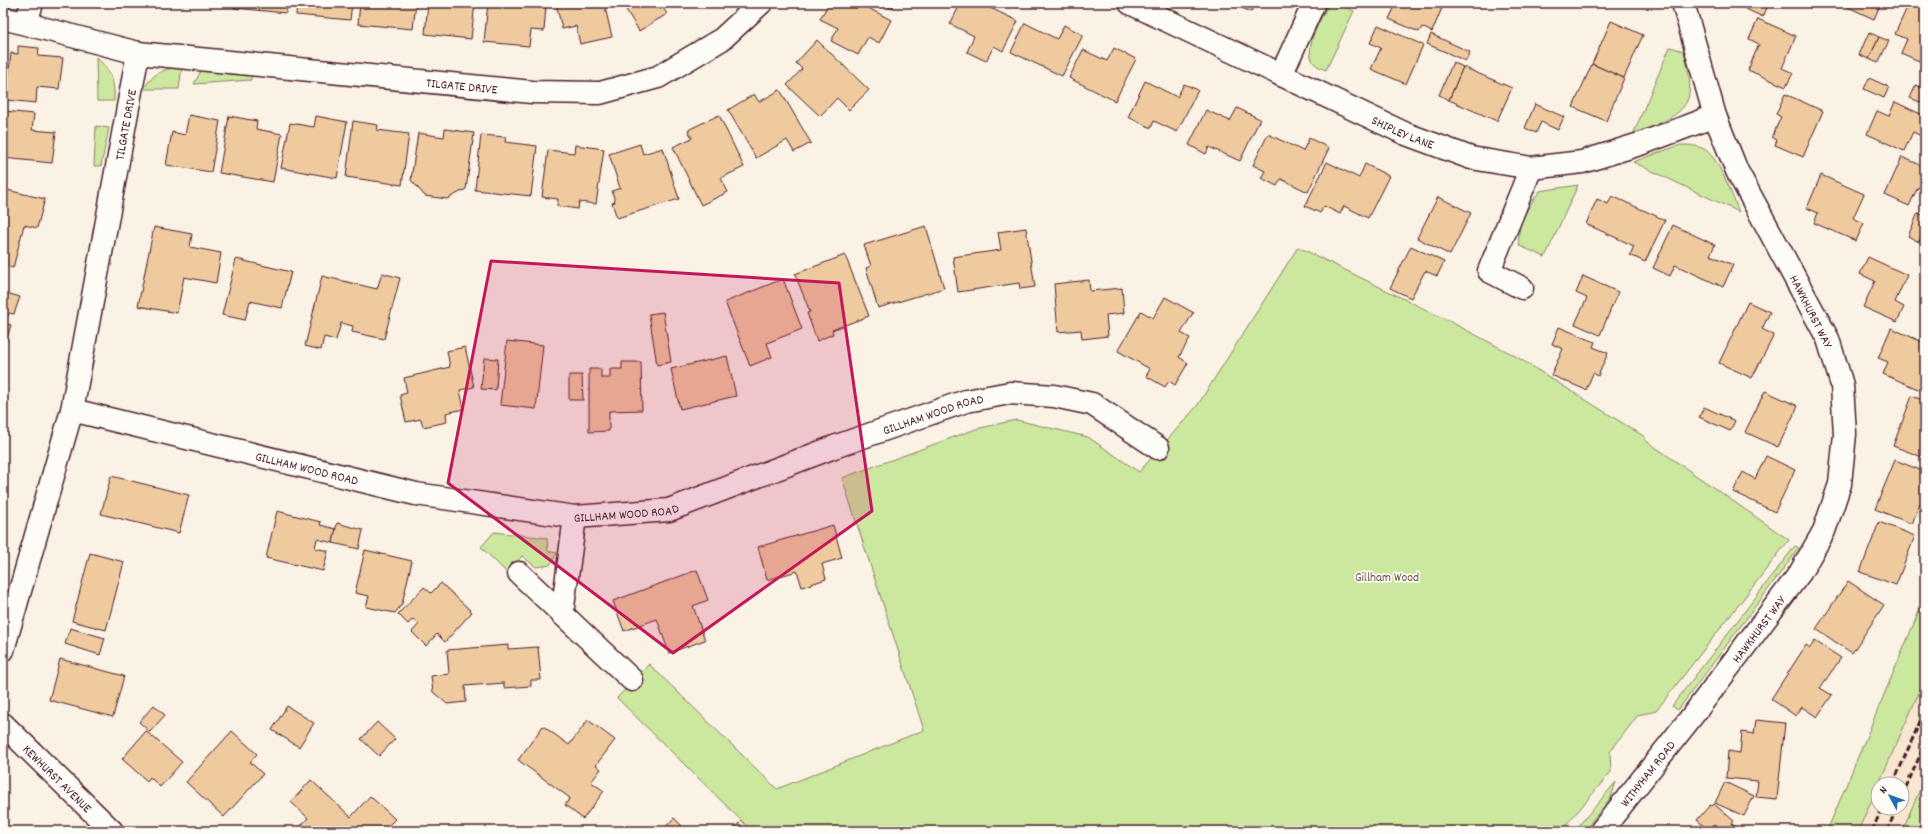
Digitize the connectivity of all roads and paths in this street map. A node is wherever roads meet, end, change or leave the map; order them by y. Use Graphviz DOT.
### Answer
graph roads {
  1 [pos="761,3"];
  2 [pos="1130,3"];
  3 [pos="1314,3"];
  4 [pos="1683,3"];
  5 [pos="29,13"];
  6 [pos="3,18"];
  7 [pos="138,53"];
  8 [pos="1281,75"];
  9 [pos="1715,116"];
  10 [pos="1531,168"];
  11 [pos="1522,288"];
  12 [pos="72,410"];
  13 [pos="1158,448"];
  14 [pos="575,517"];
  15 [pos="519,573"];
  16 [pos="562,614"];
  17 [pos="3,650"];
  18 [pos="632,680"];
  19 [pos="1693,715"];
  20 [pos="3,724"];
  21 [pos="112,831"];
  22 [pos="1601,831"];
  1 -- 7 [label="street, TILGATE DRIVE"];
  2 -- 8 [label="street, SHIPLEY LANE"];
  3 -- 8 [label="street"];
  4 -- 9 [label="street, HAWKHURST WAY"];
  5 -- 6 [label="street, TILGATE DRIVE"];
  5 -- 7 [label="street, TILGATE DRIVE"];
  7 -- 12 [label="street, TILGATE DRIVE"];
  8 -- 10 [label="street, SHIPLEY LANE"];
  9 -- 10 [label="street, SHIPLEY LANE"];
  9 -- 19 [label="street, HAWKHURST WAY"];
  10 -- 11 [label="street"];
  12 -- 14 [label="street, GILLHAM WOOD ROAD"];
  12 -- 17 [label="street"];
  13 -- 14 [label="street, GILLHAM WOOD ROAD"];
  14 -- 16 [label="street"];
  15 -- 16 [label="street"];
  16 -- 18 [label="street"];
  19 -- 22 [label="street, WITHYHAM ROAD"];
  20 -- 21 [label="street, KEWHURST AVENUE"];
}
